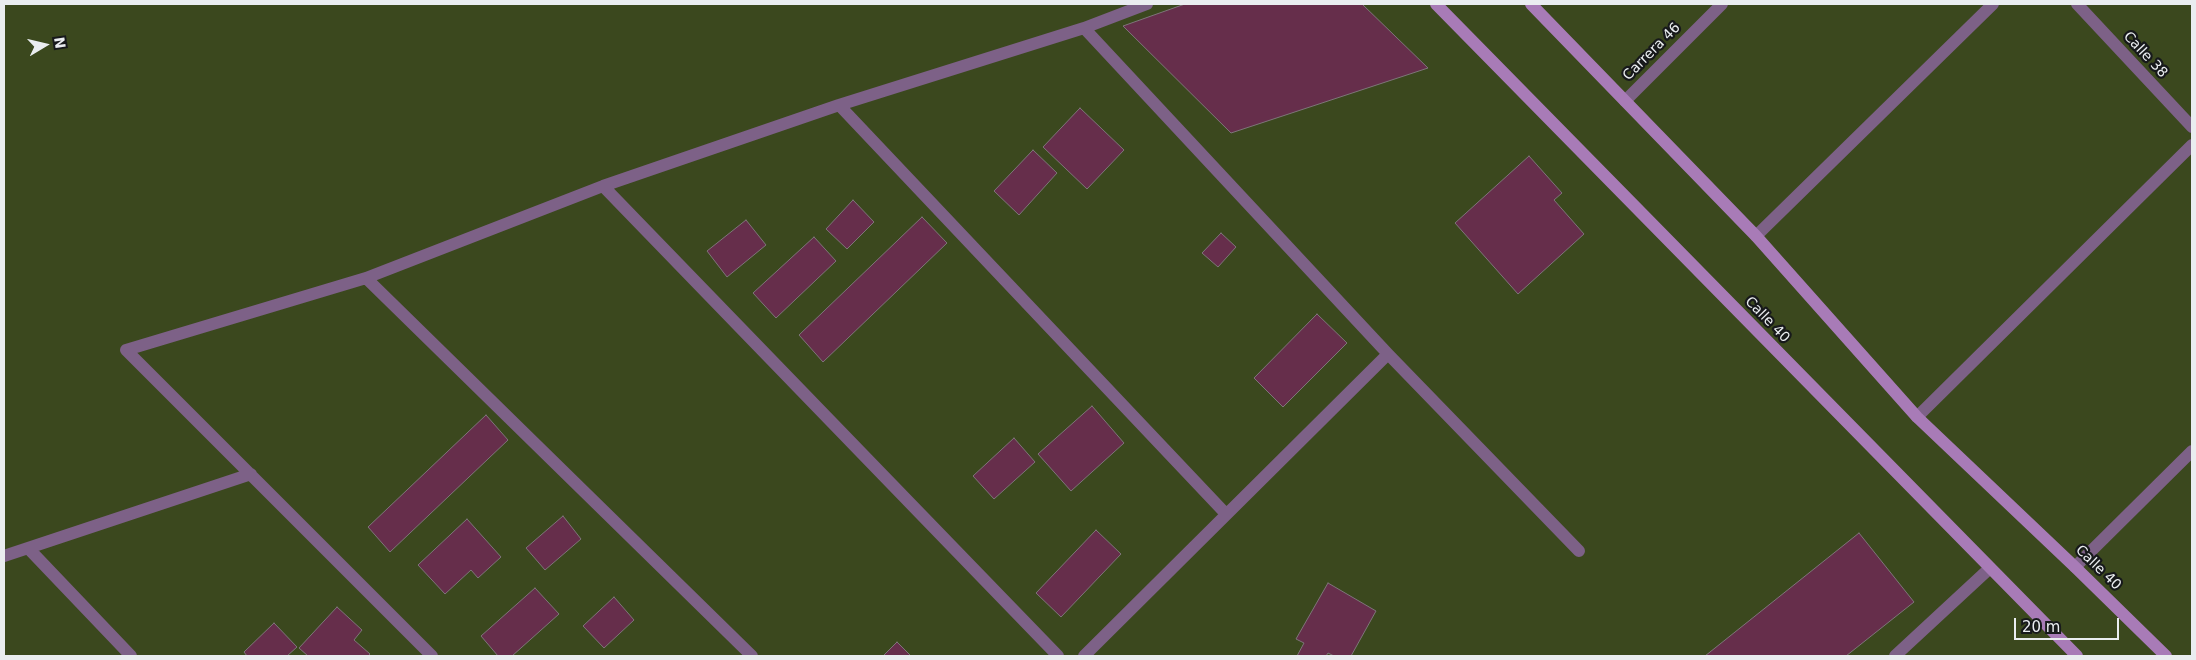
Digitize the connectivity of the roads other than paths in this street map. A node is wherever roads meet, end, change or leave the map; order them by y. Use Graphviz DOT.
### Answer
graph roads {
  1 [pos="1147,4"];
  2 [pos="1436,4"];
  3 [pos="1531,4"];
  4 [pos="1722,4"];
  5 [pos="1993,4"];
  6 [pos="2077,4"];
  7 [pos="1084,28"];
  8 [pos="1625,101"];
  9 [pos="839,105"];
  10 [pos="2192,127"];
  11 [pos="2192,145"];
  12 [pos="602,186"];
  13 [pos="1756,236"];
  14 [pos="366,278"];
  15 [pos="1388,354"];
  16 [pos="1917,417"];
  17 [pos="2192,451"];
  18 [pos="251,474"];
  19 [pos="1226,514"];
  20 [pos="28,548"];
  21 [pos="1579,551"];
  22 [pos="4,556"];
  23 [pos="2075,566"];
  24 [pos="1990,568"];
  25 [pos="131,656"];
  26 [pos="432,656"];
  27 [pos="752,656"];
  28 [pos="1058,656"];
  29 [pos="1084,656"];
  30 [pos="1896,656"];
  31 [pos="2078,656"];
  32 [pos="2166,656"];
  1 -- 7 [label="street"];
  2 -- 24 [label="main road, Calle 40"];
  3 -- 8 [label="main road, Calle 40"];
  4 -- 8 [label="street, Carrera 46"];
  5 -- 13 [label="street"];
  6 -- 10 [label="street, Calle 38"];
  7 -- 9 [label="street"];
  7 -- 15 [label="street"];
  8 -- 13 [label="main road, Calle 40"];
  9 -- 12 [label="street"];
  9 -- 19 [label="street"];
  11 -- 16 [label="street"];
  12 -- 14 [label="street"];
  12 -- 28 [label="street"];
  13 -- 16 [label="main road, Calle 40"];
  14 -- 18 [label="street"];
  14 -- 27 [label="street"];
  15 -- 19 [label="street"];
  15 -- 21 [label="street"];
  16 -- 23 [label="main road, Calle 40"];
  17 -- 23 [label="street"];
  18 -- 20 [label="street"];
  18 -- 26 [label="street"];
  19 -- 29 [label="street"];
  20 -- 22 [label="street"];
  20 -- 25 [label="street"];
  23 -- 32 [label="main road, Calle 40"];
  24 -- 30 [label="street"];
  24 -- 31 [label="main road, Calle 40"];
}
